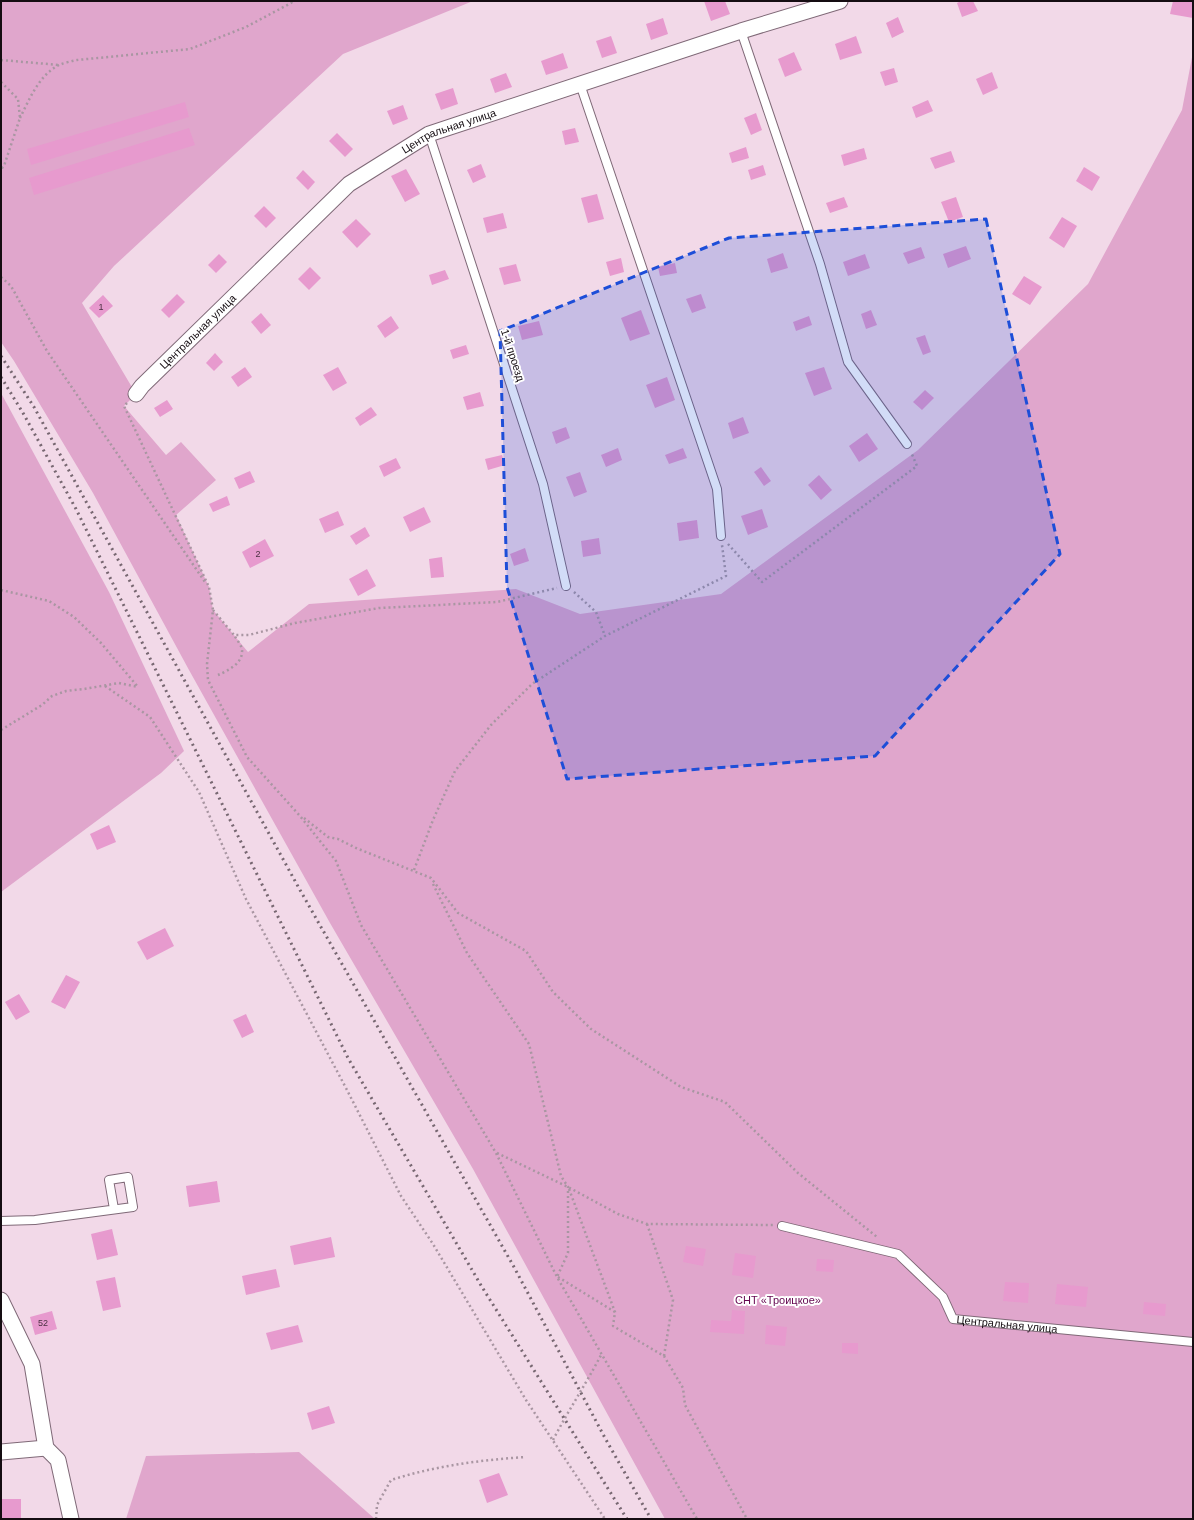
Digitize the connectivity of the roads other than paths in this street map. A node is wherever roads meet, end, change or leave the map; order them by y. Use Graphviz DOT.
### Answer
graph roads {
  1 [pos="840,1"];
  2 [pos="741,31"];
  3 [pos="580,84"];
  4 [pos="429,134"];
  5 [pos="136,394"];
  6 [pos="907,444"];
  7 [pos="721,536"];
  8 [pos="566,586"];
  9 [pos="114,1209"];
  10 [pos="1,1221"];
  11 [pos="782,1226"];
  12 [pos="1,1300"];
  13 [pos="1193,1342"];
  14 [pos="46,1448"];
  15 [pos="1,1452"];
  16 [pos="71,1519"];
  1 -- 2 [label="street, Центральная улица"];
  2 -- 3 [label="street, Центральная улица"];
  2 -- 6 [label="lane"];
  3 -- 4 [label="street, Центральная улица"];
  3 -- 7 [label="lane"];
  4 -- 5 [label="street, Центральная улица"];
  4 -- 8 [label="lane, 1-й проезд"];
  9 -- 9 [label="lane"];
  9 -- 10 [label="lane"];
  11 -- 13 [label="lane, Центральная улица"];
  12 -- 14 [label="street"];
  14 -- 15 [label="street"];
  14 -- 16 [label="street"];
}
